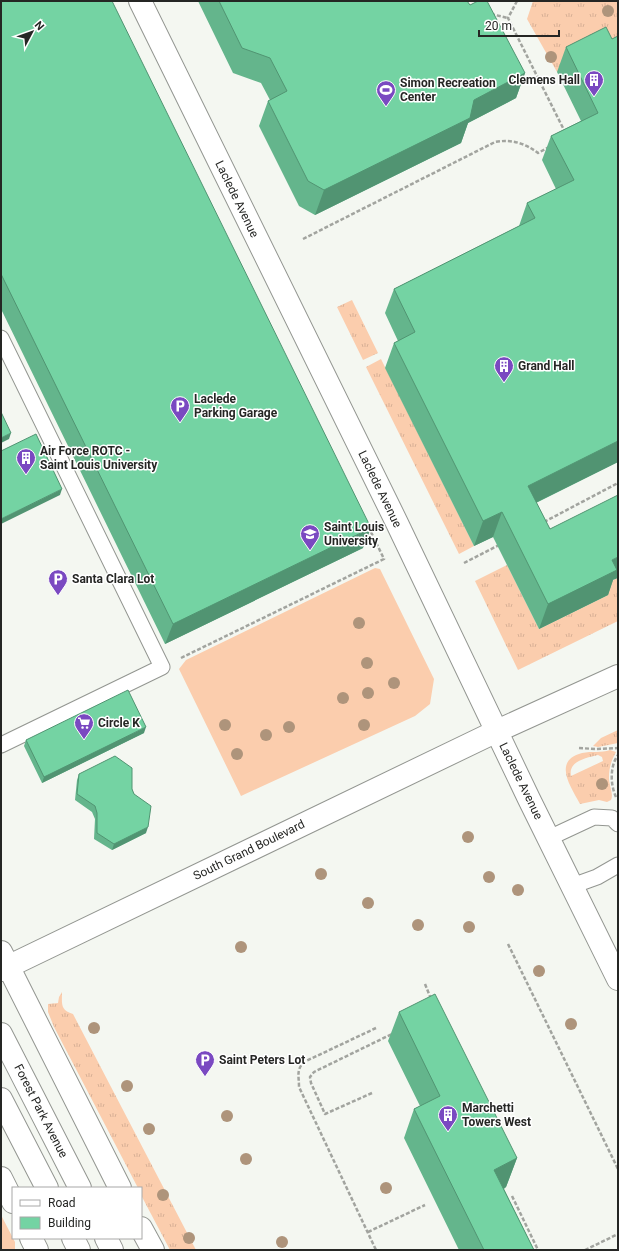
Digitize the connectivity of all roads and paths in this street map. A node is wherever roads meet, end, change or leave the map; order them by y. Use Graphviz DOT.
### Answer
graph roads {
  1 [pos="140,1"];
  2 [pos="517,1"];
  3 [pos="489,13"];
  4 [pos="508,18"];
  5 [pos="568,138"];
  6 [pos="550,147"];
  7 [pos="303,239"];
  8 [pos="1,338"];
  9 [pos="618,483"];
  10 [pos="538,525"];
  11 [pos="370,530"];
  12 [pos="504,542"];
  13 [pos="464,563"];
  14 [pos="162,667"];
  15 [pos="618,676"];
  16 [pos="497,731"];
  17 [pos="1,745"];
  18 [pos="579,748"];
  19 [pos="618,748"];
  20 [pos="618,755"];
  21 [pos="618,802"];
  22 [pos="618,824"];
  23 [pos="549,838"];
  24 [pos="618,865"];
  25 [pos="572,886"];
  26 [pos="508,944"];
  27 [pos="3,963"];
  28 [pos="618,979"];
  29 [pos="425,984"];
  30 [pos="433,1006"];
  31 [pos="376,1028"];
  32 [pos="1,1034"];
  33 [pos="393,1034"];
  34 [pos="372,1093"];
  35 [pos="1,1099"];
  36 [pos="618,1169"];
  37 [pos="1,1178"];
  38 [pos="46,1187"];
  39 [pos="79,1187"];
  40 [pos="119,1187"];
  41 [pos="512,1196"];
  42 [pos="12,1200"];
  43 [pos="425,1205"];
  44 [pos="142,1230"];
  45 [pos="368,1232"];
  46 [pos="618,1234"];
  47 [pos="32,1239"];
  48 [pos="74,1239"];
  49 [pos="106,1239"];
  50 [pos="37,1250"];
  51 [pos="79,1250"];
  52 [pos="112,1250"];
  53 [pos="153,1250"];
  54 [pos="376,1250"];
  55 [pos="538,1250"];
  56 [pos="585,1250"];
  1 -- 16 [label="main road, Laclede Avenue"];
  2 -- 4 [label="path"];
  3 -- 4 [label="path"];
  4 -- 5 [label="path"];
  6 -- 7 [label="path"];
  8 -- 14 [label="lane"];
  9 -- 10 [label="path"];
  11 -- 14 [label="path"];
  12 -- 13 [label="path"];
  14 -- 17 [label="lane"];
  15 -- 16 [label="main road, South Grand Boulevard"];
  16 -- 23 [label="main road, Laclede Avenue"];
  16 -- 27 [label="main road, South Grand Boulevard"];
  18 -- 19 [label="path"];
  20 -- 21 [label="path"];
  22 -- 23 [label="lane"];
  23 -- 25 [label="main road, Laclede Avenue"];
  24 -- 25 [label="lane"];
  25 -- 28 [label="main road, Laclede Avenue"];
  26 -- 36 [label="path"];
  27 -- 40 [label="main road"];
  29 -- 30 [label="path"];
  31 -- 45 [label="path"];
  32 -- 39 [label="main road, Forest Park Avenue"];
  33 -- 34 [label="path"];
  35 -- 38 [label="main road"];
  37 -- 42 [label="main road"];
  41 -- 55 [label="path"];
  43 -- 45 [label="path"];
  44 -- 53 [label="main road"];
  45 -- 54 [label="path"];
  46 -- 56 [label="path"];
  47 -- 50 [label="main road"];
  48 -- 51 [label="main road"];
  49 -- 52 [label="main road"];
}
